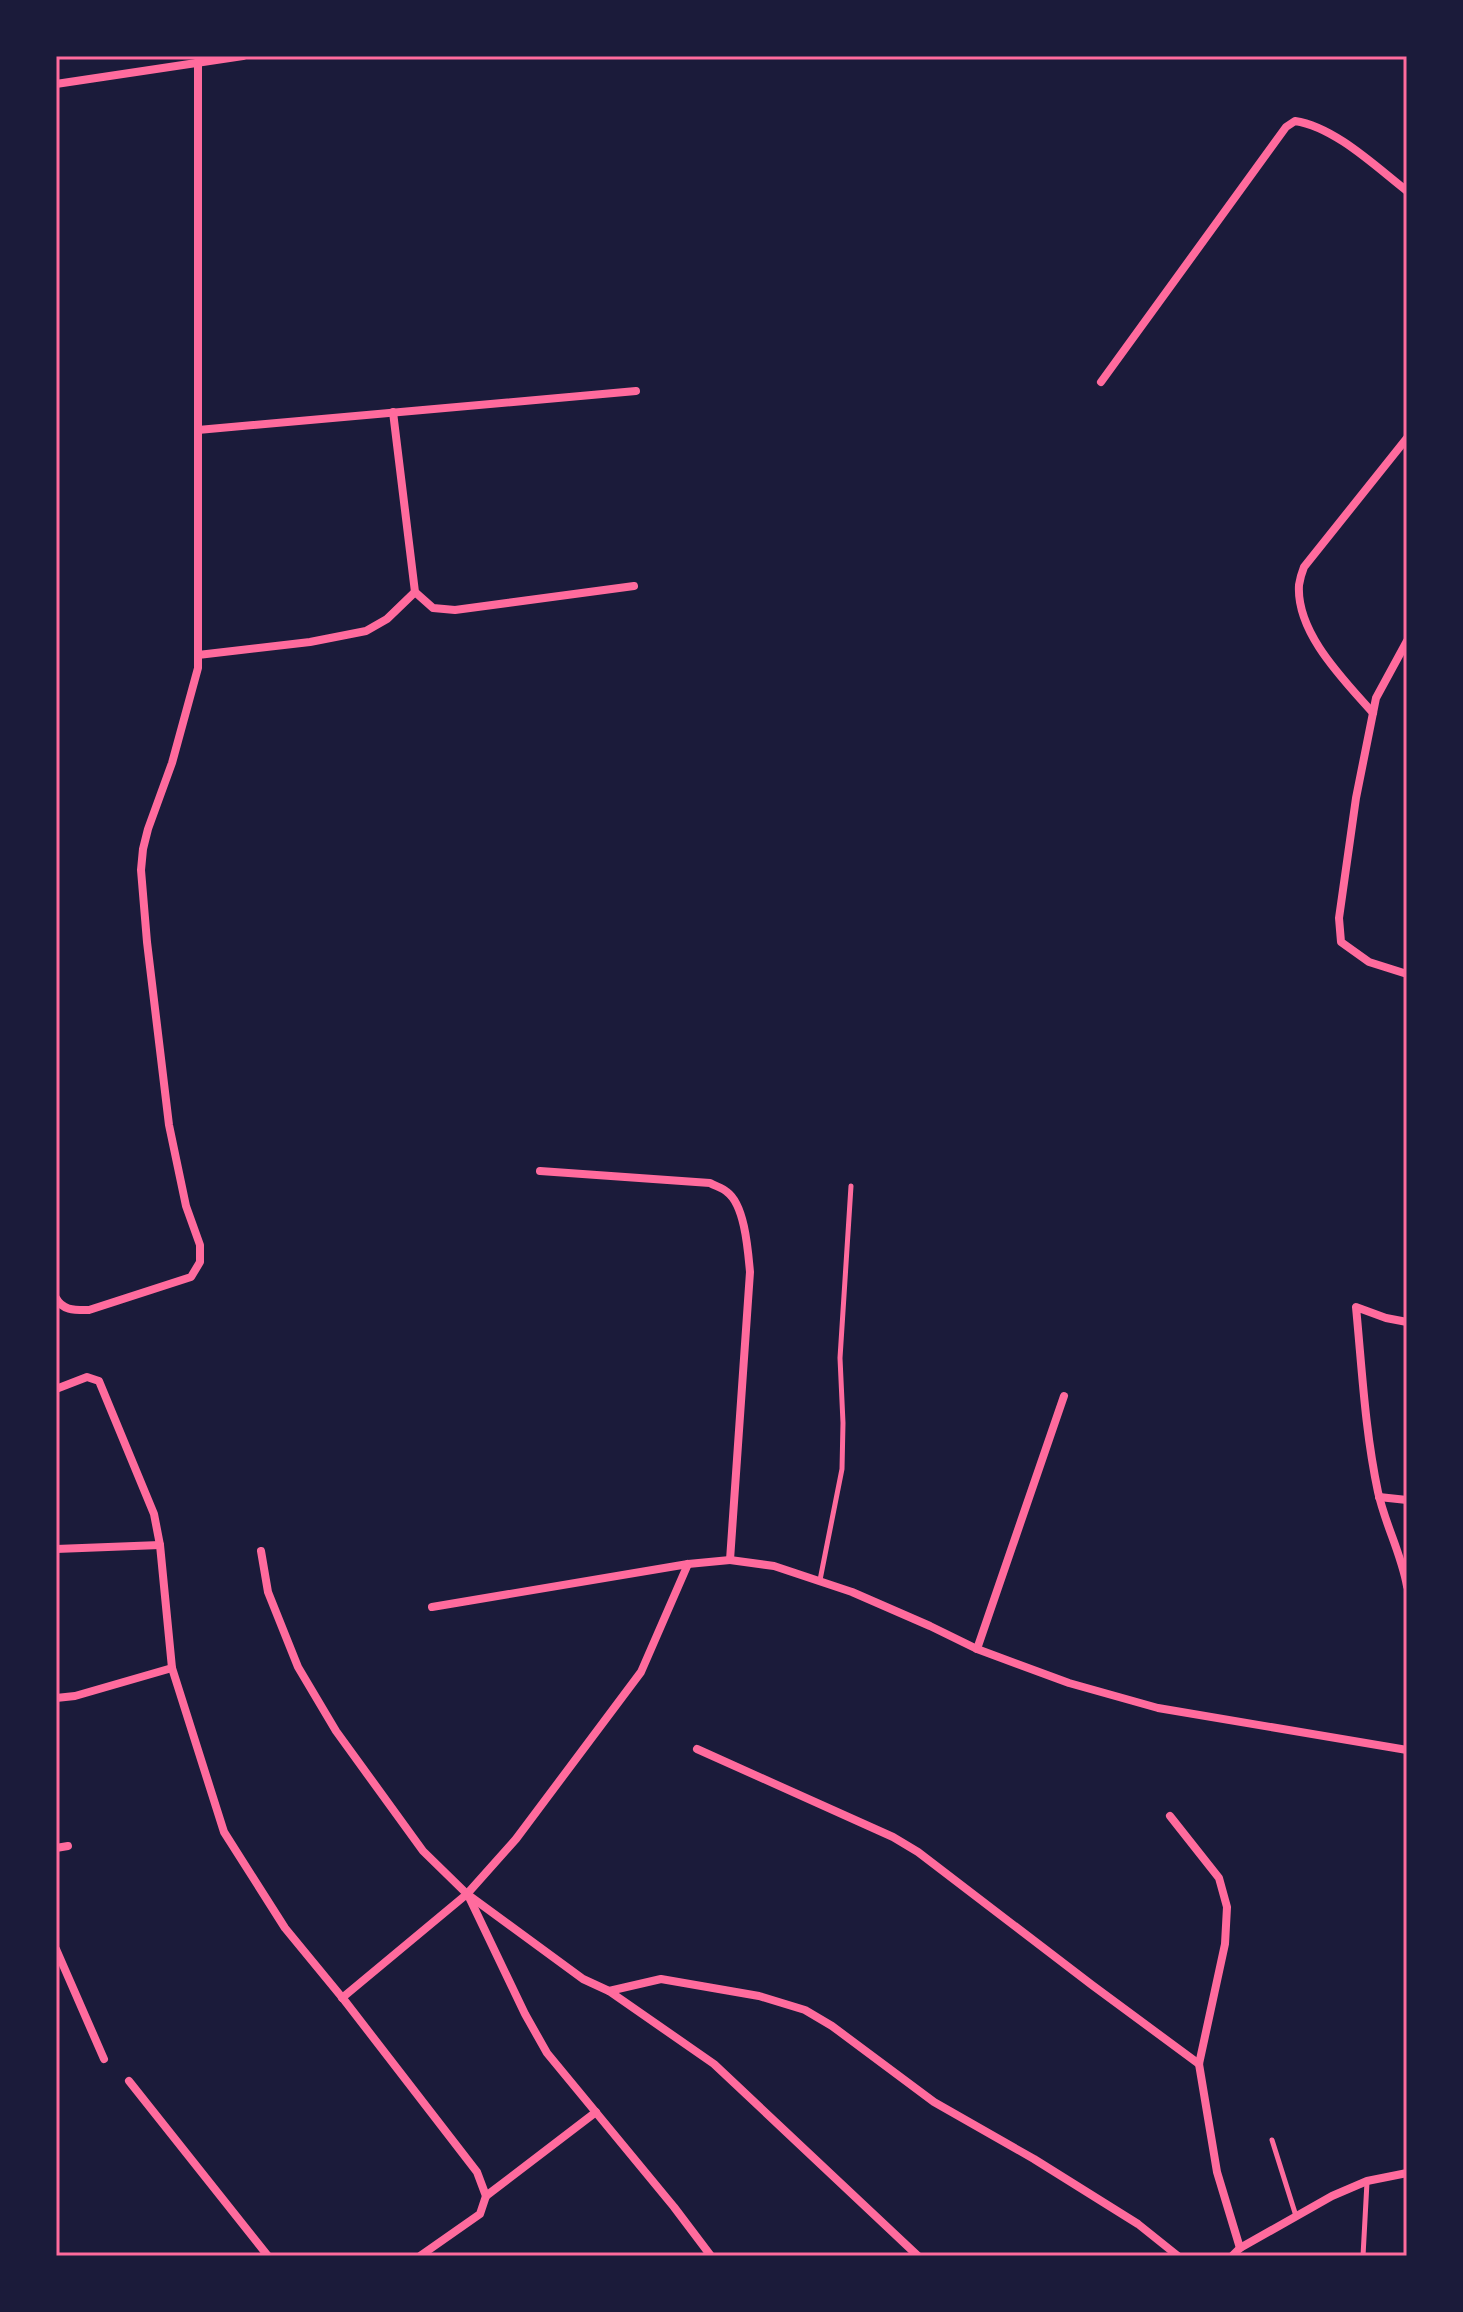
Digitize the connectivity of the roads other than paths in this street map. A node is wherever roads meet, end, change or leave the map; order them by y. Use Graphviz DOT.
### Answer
graph roads {
  1 [pos="243,56"];
  2 [pos="198,62"];
  3 [pos="56,84"];
  4 [pos="1407,191"];
  5 [pos="1101,382"];
  6 [pos="636,391"];
  7 [pos="393,412"];
  8 [pos="198,430"];
  9 [pos="1407,438"];
  10 [pos="634,586"];
  11 [pos="415,592"];
  12 [pos="1407,641"];
  13 [pos="198,655"];
  14 [pos="1373,713"];
  15 [pos="1407,974"];
  16 [pos="540,1171"];
  17 [pos="851,1186"];
  18 [pos="56,1298"];
  19 [pos="1407,1322"];
  20 [pos="56,1389"];
  21 [pos="1064,1396"];
  22 [pos="1379,1497"];
  23 [pos="1407,1500"];
  24 [pos="160,1545"];
  25 [pos="56,1549"];
  26 [pos="261,1551"];
  27 [pos="730,1560"];
  28 [pos="688,1564"];
  29 [pos="819,1581"];
  30 [pos="1407,1586"];
  31 [pos="432,1607"];
  32 [pos="977,1649"];
  33 [pos="172,1668"];
  34 [pos="56,1698"];
  35 [pos="697,1749"];
  36 [pos="1407,1750"];
  37 [pos="1170,1816"];
  38 [pos="68,1846"];
  39 [pos="56,1848"];
  40 [pos="467,1894"];
  41 [pos="56,1949"];
  42 [pos="609,1991"];
  43 [pos="342,1998"];
  44 [pos="104,2059"];
  45 [pos="1199,2064"];
  46 [pos="129,2081"];
  47 [pos="596,2112"];
  48 [pos="1272,2140"];
  49 [pos="1407,2173"];
  50 [pos="1367,2181"];
  51 [pos="486,2196"];
  52 [pos="1296,2216"];
  53 [pos="1240,2248"];
  54 [pos="268,2256"];
  55 [pos="420,2256"];
  56 [pos="711,2256"];
  57 [pos="918,2256"];
  58 [pos="1178,2256"];
  59 [pos="1232,2256"];
  60 [pos="1363,2256"];
  1 -- 2 [label="street"];
  2 -- 3 [label="street"];
  2 -- 8 [label="street"];
  4 -- 5 [label="street"];
  6 -- 7 [label="street"];
  7 -- 8 [label="street"];
  7 -- 11 [label="street"];
  8 -- 13 [label="street"];
  9 -- 14 [label="street"];
  10 -- 11 [label="street"];
  11 -- 13 [label="street"];
  12 -- 14 [label="street"];
  13 -- 18 [label="street"];
  14 -- 15 [label="street"];
  16 -- 27 [label="street"];
  17 -- 29 [label="lane"];
  19 -- 22 [label="street"];
  20 -- 24 [label="street"];
  21 -- 32 [label="street"];
  22 -- 23 [label="street"];
  22 -- 30 [label="street"];
  24 -- 25 [label="street"];
  24 -- 33 [label="street"];
  26 -- 40 [label="street"];
  27 -- 28 [label="street"];
  27 -- 29 [label="street"];
  28 -- 31 [label="street"];
  28 -- 40 [label="street"];
  29 -- 32 [label="street"];
  32 -- 36 [label="street"];
  33 -- 34 [label="street"];
  33 -- 43 [label="street"];
  35 -- 45 [label="street"];
  37 -- 45 [label="street"];
  38 -- 39 [label="street"];
  40 -- 42 [label="street"];
  40 -- 43 [label="street"];
  40 -- 47 [label="street"];
  41 -- 44 [label="street"];
  42 -- 57 [label="street"];
  42 -- 58 [label="street"];
  43 -- 51 [label="street"];
  45 -- 53 [label="street"];
  46 -- 54 [label="street"];
  47 -- 51 [label="street"];
  47 -- 56 [label="street"];
  48 -- 52 [label="lane"];
  49 -- 50 [label="street"];
  50 -- 52 [label="street"];
  50 -- 60 [label="lane"];
  51 -- 55 [label="street"];
  52 -- 53 [label="street"];
  53 -- 59 [label="street"];
}
